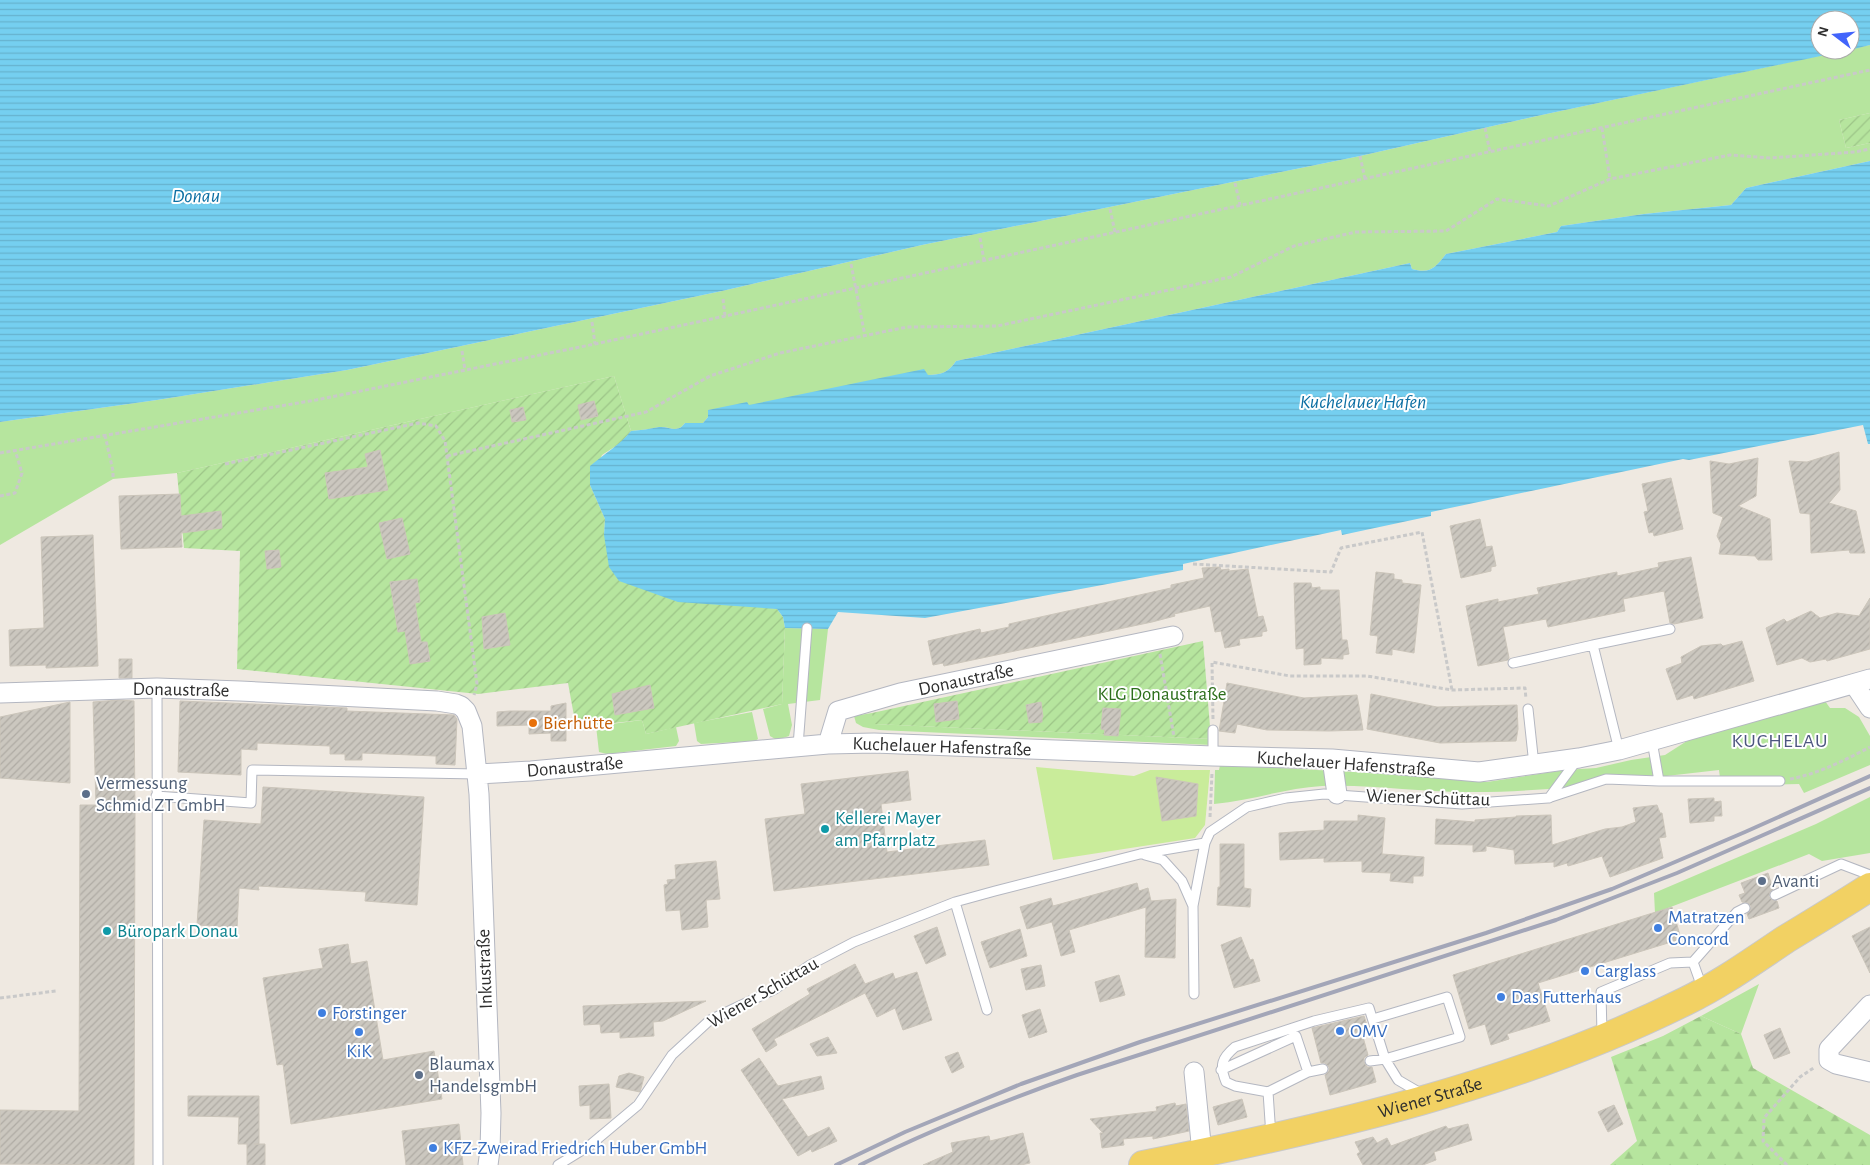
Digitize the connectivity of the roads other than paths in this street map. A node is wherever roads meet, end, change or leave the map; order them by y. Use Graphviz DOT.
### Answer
graph roads {
  1 [pos="806,628"];
  2 [pos="1670,629"];
  3 [pos="1173,636"];
  4 [pos="1593,645"];
  5 [pos="1513,663"];
  6 [pos="1862,681"];
  7 [pos="156,688"];
  8 [pos="0,693"];
  9 [pos="1870,708"];
  10 [pos="1528,709"];
  11 [pos="1213,730"];
  12 [pos="1652,741"];
  13 [pos="828,744"];
  14 [pos="798,746"];
  15 [pos="1619,750"];
  16 [pos="1213,756"];
  17 [pos="1579,758"];
  18 [pos="1332,759"];
  19 [pos="1534,765"];
  20 [pos="478,774"];
  21 [pos="1659,781"];
  22 [pos="1780,781"];
  23 [pos="1337,794"];
  24 [pos="156,796"];
  25 [pos="1548,798"];
  26 [pos="1205,843"];
  27 [pos="1140,854"];
  28 [pos="1870,876"];
  29 [pos="1870,887"];
  30 [pos="1775,895"];
  31 [pos="955,902"];
  32 [pos="1193,906"];
  33 [pos="1745,908"];
  34 [pos="1693,962"];
  35 [pos="1704,992"];
  36 [pos="1194,994"];
  37 [pos="1870,1005"];
  38 [pos="986,1010"];
  39 [pos="1373,1018"];
  40 [pos="1602,1039"];
  41 [pos="1385,1059"];
  42 [pos="1370,1061"];
  43 [pos="1221,1070"];
  44 [pos="1323,1070"];
  45 [pos="1194,1072"];
  46 [pos="1308,1072"];
  47 [pos="1870,1072"];
  48 [pos="1268,1092"];
  49 [pos="1428,1098"];
  50 [pos="1272,1139"];
  51 [pos="1202,1153"];
  52 [pos="158,1165"];
  53 [pos="488,1165"];
  54 [pos="558,1165"];
  55 [pos="1143,1165"];
  1 -- 14 [label="lane"];
  2 -- 4 [label="lane"];
  3 -- 13 [label="street, Donaustraße"];
  4 -- 5 [label="lane"];
  4 -- 15 [label="lane"];
  6 -- 9 [label="street, Kuchelauer Hafenstraße"];
  6 -- 12 [label="street, Kuchelauer Hafenstraße"];
  7 -- 8 [label="street, Donaustraße"];
  7 -- 20 [label="street, Donaustraße"];
  7 -- 24 [label="lane"];
  10 -- 19 [label="lane"];
  11 -- 16 [label="lane"];
  12 -- 15 [label="street, Kuchelauer Hafenstraße"];
  12 -- 21 [label="lane"];
  13 -- 14 [label="street, Donaustraße"];
  13 -- 16 [label="street, Kuchelauer Hafenstraße"];
  14 -- 20 [label="street, Donaustraße"];
  15 -- 17 [label="street, Kuchelauer Hafenstraße"];
  16 -- 18 [label="street, Kuchelauer Hafenstraße"];
  17 -- 19 [label="street, Kuchelauer Hafenstraße"];
  17 -- 25 [label="lane"];
  18 -- 19 [label="street, Kuchelauer Hafenstraße"];
  18 -- 23 [label="street"];
  20 -- 24 [label="lane"];
  20 -- 53 [label="street, Inkustraße"];
  21 -- 22 [label="lane, Wiener Schüttau"];
  21 -- 25 [label="lane, Wiener Schüttau"];
  23 -- 25 [label="lane, Wiener Schüttau"];
  23 -- 26 [label="lane, Wiener Schüttau"];
  24 -- 52 [label="lane"];
  26 -- 27 [label="lane, Wiener Schüttau"];
  26 -- 32 [label="lane"];
  27 -- 31 [label="lane, Wiener Schüttau"];
  27 -- 32 [label="lane"];
  28 -- 30 [label="lane"];
  29 -- 35 [label="main road, Wiener Straße"];
  31 -- 38 [label="lane"];
  31 -- 54 [label="lane, Wiener Schüttau"];
  32 -- 36 [label="lane"];
  33 -- 34 [label="lane"];
  34 -- 35 [label="lane"];
  34 -- 40 [label="lane"];
  35 -- 40 [label="main road, Wiener Straße"];
  37 -- 47 [label="street"];
  39 -- 41 [label="lane"];
  39 -- 41 [label="lane"];
  39 -- 43 [label="lane"];
  40 -- 49 [label="main road, Wiener Straße"];
  41 -- 42 [label="lane"];
  41 -- 49 [label="lane"];
  43 -- 46 [label="lane"];
  43 -- 48 [label="lane"];
  44 -- 46 [label="lane"];
  45 -- 51 [label="street"];
  46 -- 48 [label="lane"];
  48 -- 50 [label="lane"];
  49 -- 50 [label="main road, Wiener Straße"];
  50 -- 51 [label="main road, Wiener Straße"];
  51 -- 55 [label="main road, Wiener Straße"];
}
